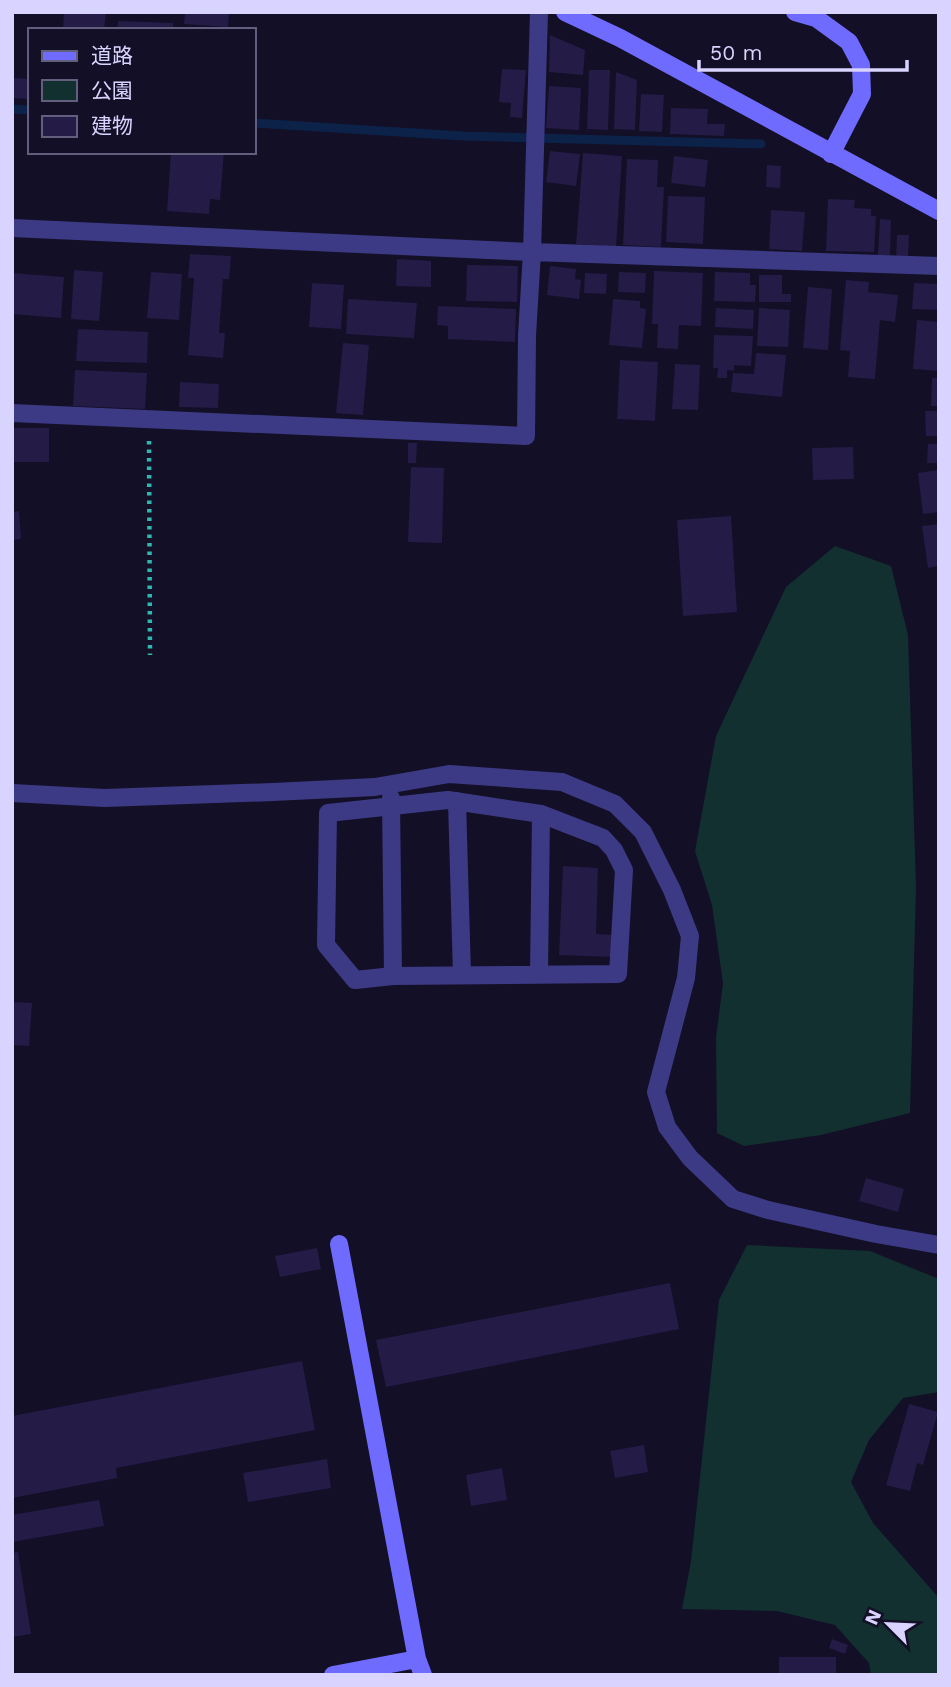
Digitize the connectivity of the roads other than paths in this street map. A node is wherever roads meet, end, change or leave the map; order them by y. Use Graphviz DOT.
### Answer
graph roads {
  1 [pos="540,12"];
  2 [pos="565,12"];
  3 [pos="795,12"];
  4 [pos="831,154"];
  5 [pos="939,211"];
  6 [pos="12,228"];
  7 [pos="532,253"];
  8 [pos="939,266"];
  9 [pos="12,413"];
  10 [pos="391,784"];
  11 [pos="12,793"];
  12 [pos="457,801"];
  13 [pos="391,807"];
  14 [pos="541,814"];
  15 [pos="539,974"];
  16 [pos="393,975"];
  17 [pos="462,975"];
  18 [pos="339,1244"];
  19 [pos="939,1245"];
  20 [pos="420,1667"];
  21 [pos="333,1675"];
  1 -- 7 [label="street"];
  2 -- 4 [label="street"];
  3 -- 4 [label="street"];
  4 -- 5 [label="street"];
  6 -- 7 [label="street"];
  7 -- 8 [label="street"];
  7 -- 9 [label="street"];
  10 -- 11 [label="street"];
  10 -- 13 [label="street"];
  10 -- 19 [label="street"];
  12 -- 13 [label="street"];
  12 -- 14 [label="street"];
  12 -- 17 [label="street"];
  13 -- 16 [label="street"];
  13 -- 16 [label="street"];
  14 -- 15 [label="street"];
  14 -- 15 [label="street"];
  15 -- 17 [label="street"];
  16 -- 17 [label="street"];
  18 -- 20 [label="street"];
  20 -- 21 [label="street"];
}
